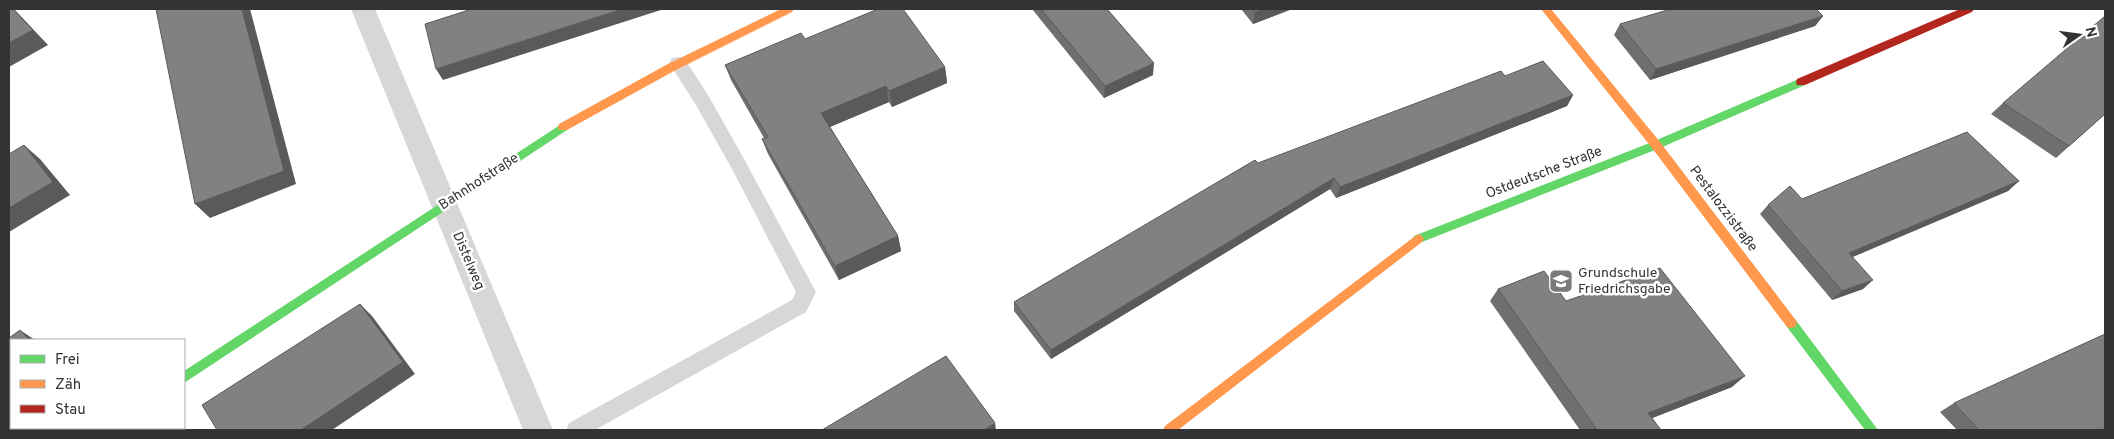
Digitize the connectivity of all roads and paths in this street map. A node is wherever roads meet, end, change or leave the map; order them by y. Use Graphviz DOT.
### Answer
graph roads {
  1 [pos="363,9"];
  2 [pos="789,9"];
  3 [pos="1546,9"];
  4 [pos="1969,9"];
  5 [pos="678,63"];
  6 [pos="1656,145"];
  7 [pos="444,204"];
  8 [pos="185,377"];
  9 [pos="538,430"];
  10 [pos="576,430"];
  11 [pos="1168,430"];
  12 [pos="1872,430"];
  1 -- 7 [label="street, Distelweg"];
  2 -- 5 [label="street, Bahnhofstraße"];
  3 -- 6 [label="street, Pestalozzistraße"];
  4 -- 6 [label="street, Ostdeutsche Straße"];
  5 -- 7 [label="street, Bahnhofstraße"];
  5 -- 10 [label="lane"];
  6 -- 11 [label="street, Ostdeutsche Straße"];
  6 -- 12 [label="street, Pestalozzistraße"];
  7 -- 8 [label="street, Bahnhofstraße"];
  7 -- 9 [label="street, Distelweg"];
}
